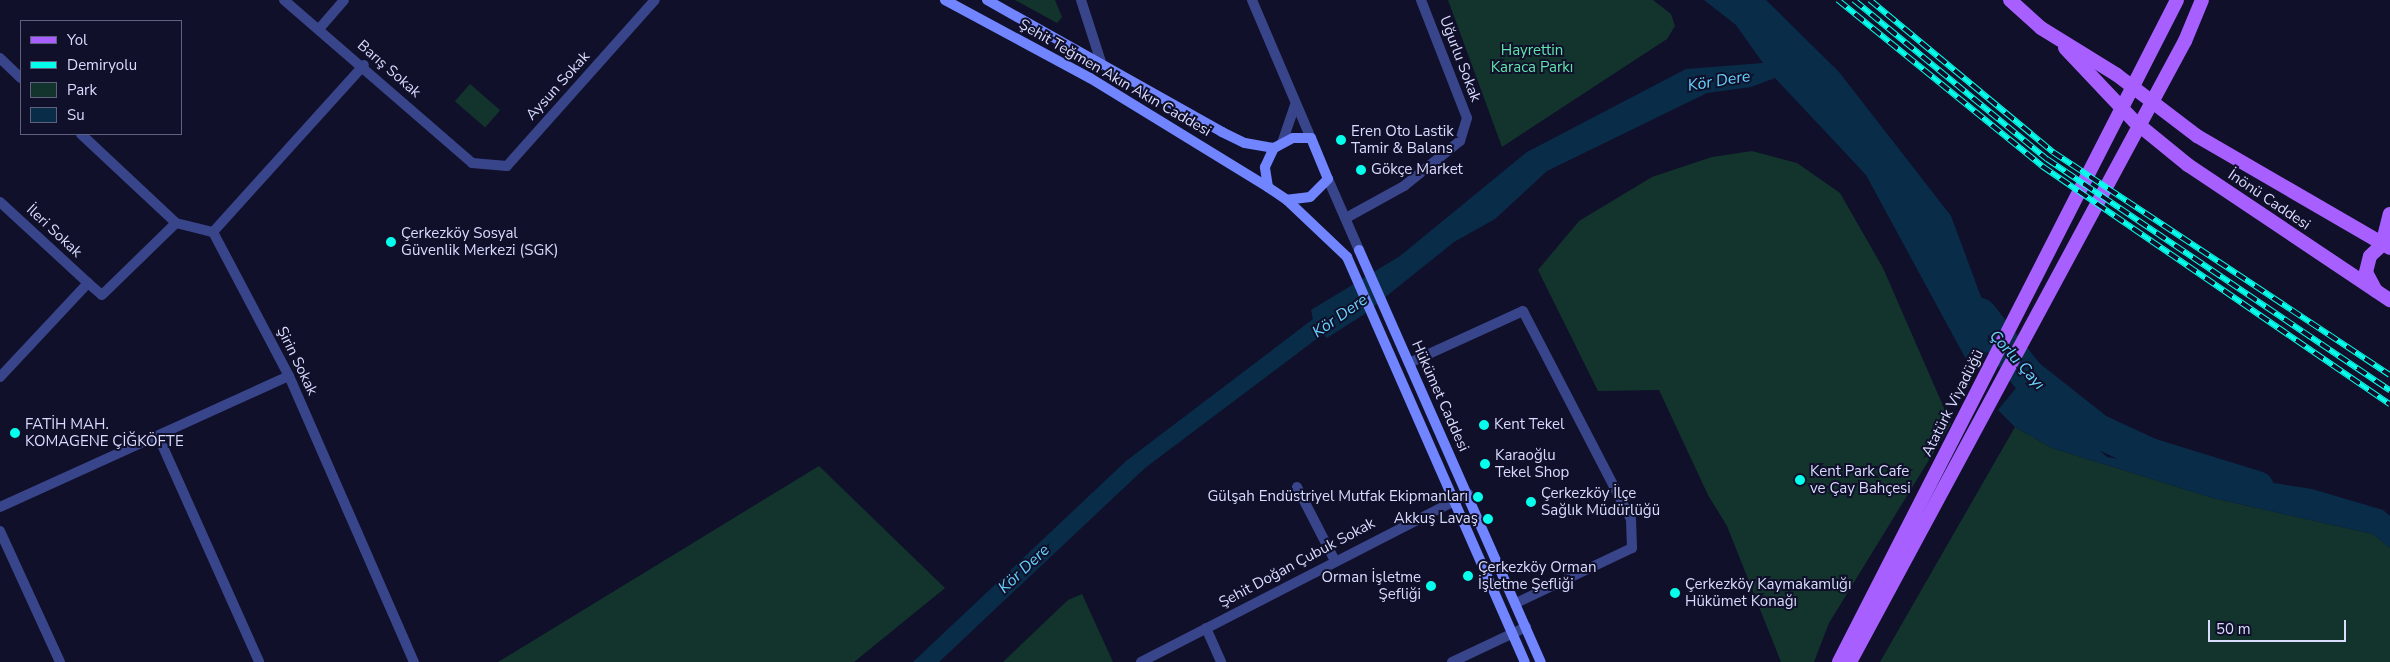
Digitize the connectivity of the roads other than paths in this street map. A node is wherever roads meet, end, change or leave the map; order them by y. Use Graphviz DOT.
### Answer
graph roads {
  1 [pos="284,0"];
  2 [pos="344,0"];
  3 [pos="655,0"];
  4 [pos="945,0"];
  5 [pos="987,0"];
  6 [pos="1081,0"];
  7 [pos="1252,0"];
  8 [pos="1421,0"];
  9 [pos="2010,0"];
  10 [pos="2177,0"];
  11 [pos="2202,0"];
  12 [pos="319,29"];
  13 [pos="2049,31"];
  14 [pos="0,58"];
  15 [pos="1101,62"];
  16 [pos="364,65"];
  17 [pos="20,77"];
  18 [pos="1295,101"];
  19 [pos="82,135"];
  20 [pos="1311,138"];
  21 [pos="1278,145"];
  22 [pos="472,163"];
  23 [pos="1328,179"];
  24 [pos="1268,187"];
  25 [pos="1287,200"];
  26 [pos="0,202"];
  27 [pos="2390,214"];
  28 [pos="1346,218"];
  29 [pos="176,223"];
  30 [pos="213,232"];
  31 [pos="2386,247"];
  32 [pos="1358,250"];
  33 [pos="88,283"];
  34 [pos="2376,292"];
  35 [pos="2390,299"];
  36 [pos="1409,364"];
  37 [pos="289,376"];
  38 [pos="0,377"];
  39 [pos="159,438"];
  40 [pos="1297,487"];
  41 [pos="1468,494"];
  42 [pos="1453,500"];
  43 [pos="0,507"];
  44 [pos="0,531"];
  45 [pos="1334,559"];
  46 [pos="1492,587"];
  47 [pos="1516,603"];
  48 [pos="1526,627"];
  49 [pos="1206,628"];
  50 [pos="1511,630"];
  51 [pos="60,662"];
  52 [pos="259,662"];
  53 [pos="414,662"];
  54 [pos="1141,662"];
  55 [pos="1220,662"];
  56 [pos="1452,662"];
  57 [pos="1525,662"];
  58 [pos="1541,662"];
  59 [pos="1839,662"];
  60 [pos="1850,662"];
  1 -- 12 [label="street, Barış Sokak"];
  2 -- 12 [label="street"];
  3 -- 22 [label="street, Aysun Sokak"];
  4 -- 24 [label="main road, Şehit Teğmen Akın Akın Caddesi"];
  5 -- 15 [label="main road, Şehit Teğmen Akın Akın Caddesi"];
  6 -- 15 [label="street"];
  7 -- 18 [label="street"];
  8 -- 28 [label="street, Uğurlu Sokak"];
  9 -- 13 [label="main road"];
  10 -- 59 [label="main road, Atatürk Viyadüğü"];
  11 -- 60 [label="main road, Atatürk Viyadüğü"];
  12 -- 16 [label="street, Barış Sokak"];
  13 -- 31 [label="main road, İnönü Caddesi"];
  13 -- 34 [label="main road, İnönü Caddesi"];
  14 -- 17 [label="street"];
  15 -- 21 [label="main road, Şehit Teğmen Akın Akın Caddesi"];
  16 -- 22 [label="street, Barış Sokak"];
  16 -- 30 [label="street"];
  18 -- 20 [label="street"];
  18 -- 21 [label="street"];
  19 -- 29 [label="street"];
  20 -- 21 [label="main road"];
  20 -- 23 [label="main road"];
  21 -- 24 [label="main road"];
  23 -- 25 [label="main road"];
  23 -- 28 [label="street"];
  24 -- 25 [label="main road"];
  25 -- 42 [label="main road, Hükümet Caddesi"];
  26 -- 33 [label="street, İleri Sokak"];
  27 -- 31 [label="main road"];
  28 -- 32 [label="street"];
  29 -- 30 [label="street"];
  29 -- 33 [label="street"];
  30 -- 37 [label="street, Şirin Sokak"];
  31 -- 34 [label="main road"];
  32 -- 36 [label="main road, Hükümet Caddesi"];
  33 -- 38 [label="street"];
  34 -- 35 [label="main road, İnönü Caddesi"];
  36 -- 41 [label="main road, Hükümet Caddesi"];
  36 -- 47 [label="street"];
  37 -- 39 [label="street"];
  37 -- 53 [label="street, Şirin Sokak"];
  39 -- 43 [label="street"];
  39 -- 52 [label="street"];
  40 -- 45 [label="street"];
  41 -- 42 [label="street, Şehit Doğan Çubuk Sokak"];
  41 -- 47 [label="main road, Hükümet Caddesi"];
  42 -- 45 [label="street, Şehit Doğan Çubuk Sokak"];
  42 -- 46 [label="main road, Hükümet Caddesi"];
  44 -- 51 [label="street"];
  45 -- 49 [label="street, Şehit Doğan Çubuk Sokak"];
  46 -- 47 [label="main road"];
  46 -- 50 [label="main road, Hükümet Caddesi"];
  47 -- 48 [label="main road, Hükümet Caddesi"];
  47 -- 50 [label="main road"];
  48 -- 50 [label="street"];
  48 -- 58 [label="main road, Hükümet Caddesi"];
  49 -- 54 [label="street, Şehit Doğan Çubuk Sokak"];
  49 -- 55 [label="street"];
  50 -- 56 [label="street"];
  50 -- 57 [label="main road, Hükümet Caddesi"];
}
